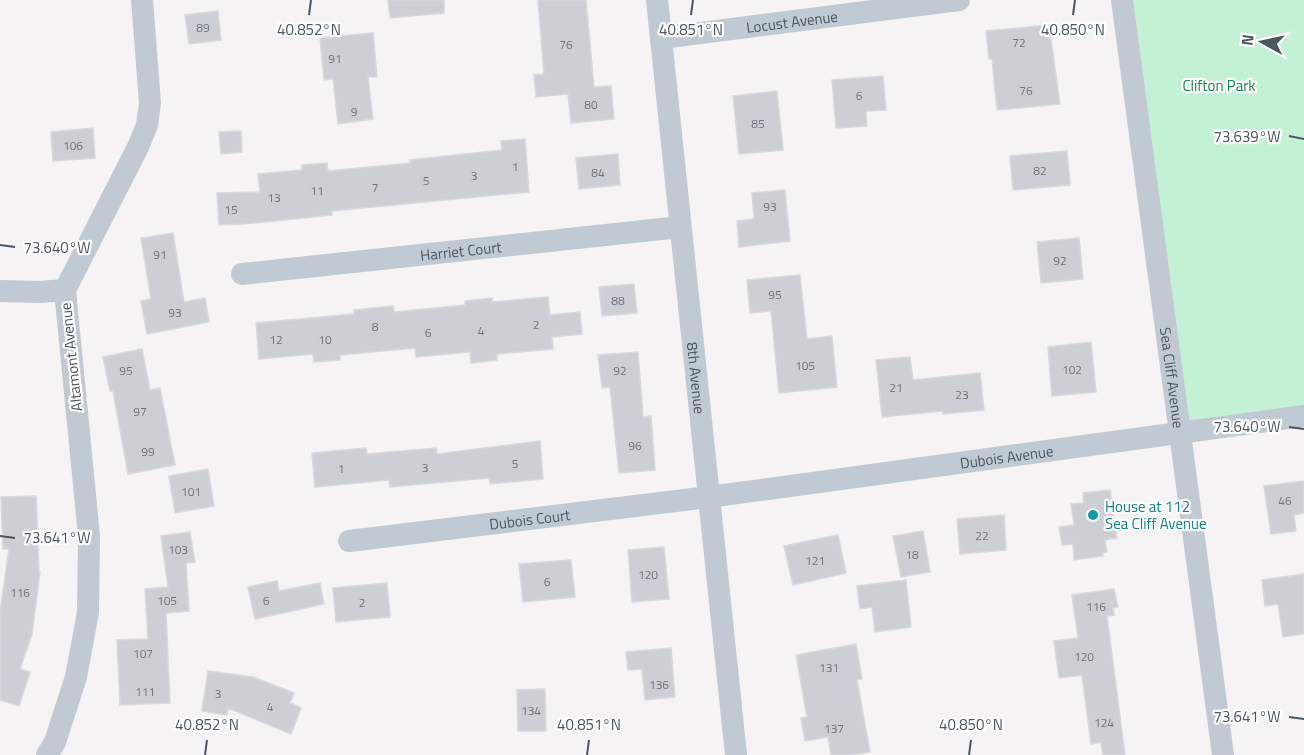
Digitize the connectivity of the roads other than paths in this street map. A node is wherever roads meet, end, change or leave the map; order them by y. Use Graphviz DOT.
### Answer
graph roads {
  1 [pos="142,0"];
  2 [pos="657,0"];
  3 [pos="959,0"];
  4 [pos="1122,0"];
  5 [pos="661,38"];
  6 [pos="680,227"];
  7 [pos="242,274"];
  8 [pos="65,290"];
  9 [pos="0,291"];
  10 [pos="1304,416"];
  11 [pos="1180,432"];
  12 [pos="709,497"];
  13 [pos="349,541"];
  14 [pos="47,755"];
  15 [pos="736,755"];
  16 [pos="1223,755"];
  1 -- 8 [label="street, Altamont Avenue"];
  2 -- 5 [label="street, 8th Avenue"];
  3 -- 5 [label="street, Locust Avenue"];
  4 -- 11 [label="street, Sea Cliff Avenue"];
  5 -- 6 [label="street, 8th Avenue"];
  6 -- 7 [label="street, Harriet Court"];
  6 -- 12 [label="street, 8th Avenue"];
  8 -- 9 [label="street"];
  8 -- 14 [label="street, Altamont Avenue"];
  10 -- 11 [label="street, Dubois Avenue"];
  11 -- 12 [label="street, Dubois Avenue"];
  11 -- 16 [label="street, Sea Cliff Avenue"];
  12 -- 13 [label="street, Dubois Court"];
  12 -- 15 [label="street, 8th Avenue"];
}
